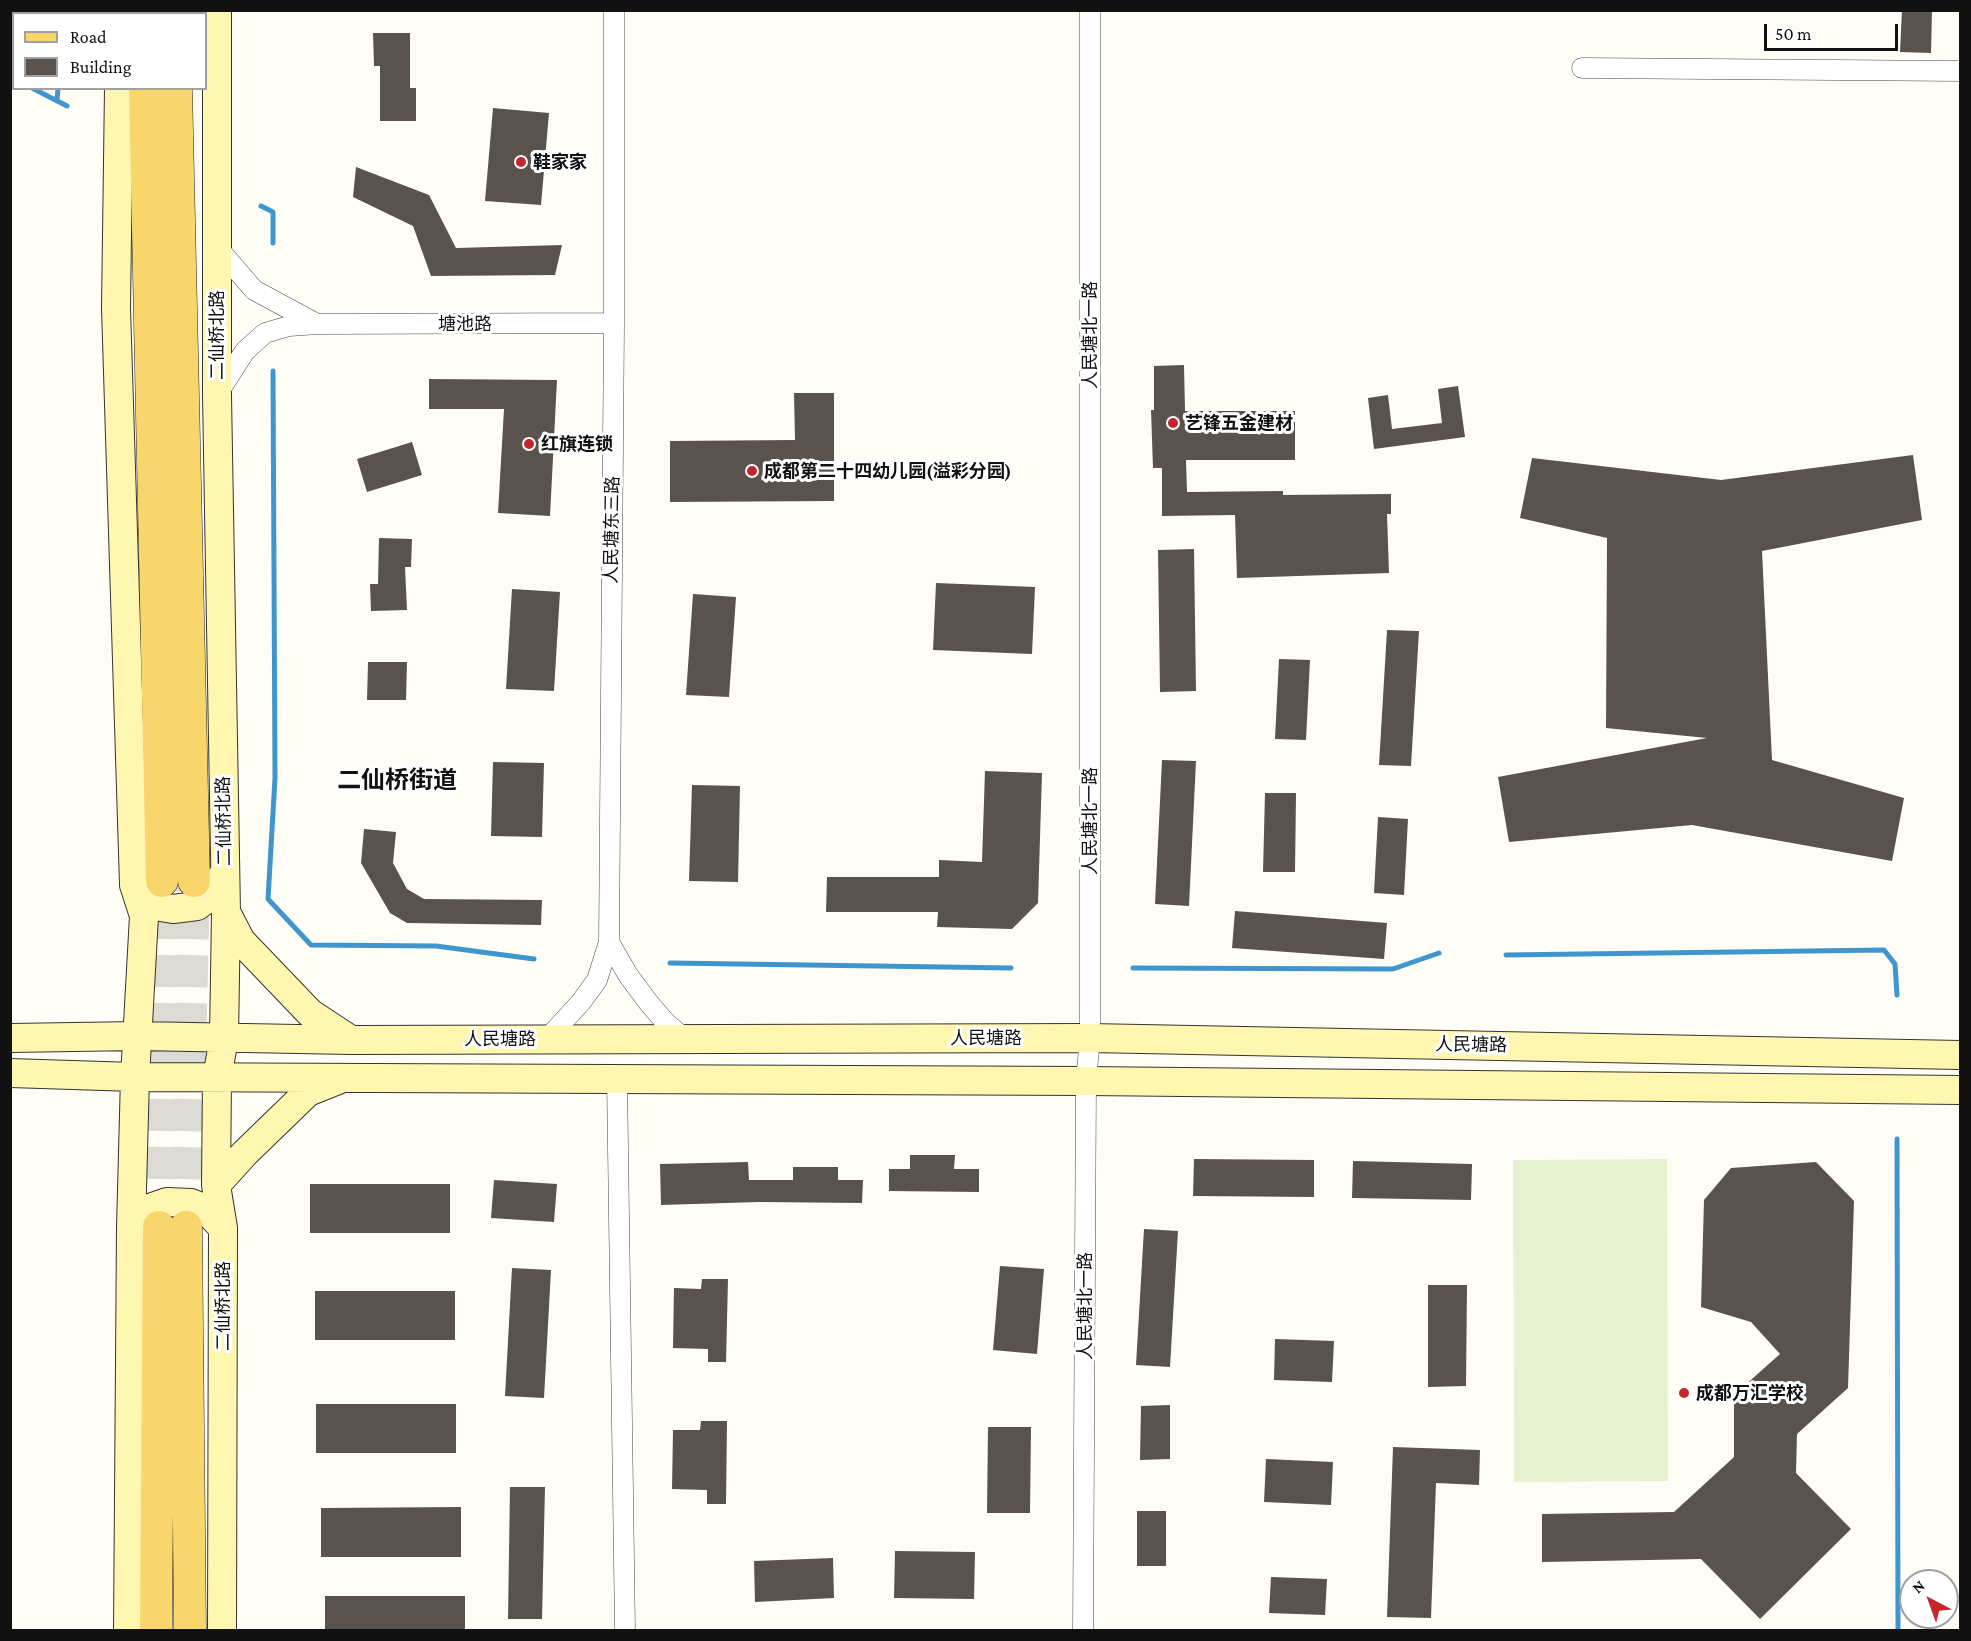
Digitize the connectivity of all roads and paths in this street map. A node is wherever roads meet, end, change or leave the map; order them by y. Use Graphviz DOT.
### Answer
graph roads {
  1 [pos="217,10"];
  2 [pos="614,10"];
  3 [pos="1090,10"];
  4 [pos="1582,68"];
  5 [pos="1960,71"];
  6 [pos="119,90"];
  7 [pos="145,90"];
  8 [pos="176,90"];
  9 [pos="217,248"];
  10 [pos="614,323"];
  11 [pos="317,324"];
  12 [pos="217,395"];
  13 [pos="225,871"];
  14 [pos="194,881"];
  15 [pos="148,883"];
  16 [pos="226,912"];
  17 [pos="609,942"];
  18 [pos="138,1036"];
  19 [pos="10,1038"];
  20 [pos="684,1038"];
  21 [pos="1090,1038"];
  22 [pos="224,1039"];
  23 [pos="547,1039"];
  24 [pos="351,1040"];
  25 [pos="1960,1055"];
  26 [pos="10,1073"];
  27 [pos="135,1077"];
  28 [pos="216,1077"];
  29 [pos="344,1078"];
  30 [pos="617,1079"];
  31 [pos="1086,1082"];
  32 [pos="1960,1090"];
  33 [pos="216,1185"];
  34 [pos="159,1227"];
  35 [pos="223,1228"];
  36 [pos="128,1630"];
  37 [pos="156,1630"];
  38 [pos="190,1630"];
  39 [pos="222,1630"];
  40 [pos="625,1630"];
  41 [pos="1083,1630"];
  1 -- 9 [label="main road, 二仙桥北路"];
  2 -- 10 [label="street, 人民塘东三路"];
  3 -- 21 [label="street, 人民塘北一路"];
  4 -- 5 [label="street"];
  6 -- 15 [label="main road"];
  7 -- 15 [label="main road"];
  8 -- 14 [label="main road"];
  9 -- 11 [label="street"];
  9 -- 12 [label="main road, 二仙桥北路"];
  10 -- 11 [label="street, 塘池路"];
  10 -- 17 [label="street, 人民塘东三路"];
  11 -- 12 [label="street, 塘池路"];
  12 -- 13 [label="main road, 二仙桥北路"];
  13 -- 15 [label="main road"];
  13 -- 16 [label="main road, 二仙桥北路"];
  15 -- 18 [label="main road"];
  16 -- 22 [label="main road, 二仙桥北路"];
  16 -- 24 [label="main road"];
  17 -- 20 [label="street"];
  17 -- 23 [label="street, 人民塘东三路"];
  18 -- 19 [label="main road, 人民塘路"];
  18 -- 22 [label="main road, 人民塘路"];
  18 -- 27 [label="main road"];
  20 -- 21 [label="main road, 人民塘路"];
  20 -- 23 [label="main road, 人民塘路"];
  21 -- 25 [label="main road, 人民塘路"];
  21 -- 31 [label="street, 人民塘北一路"];
  22 -- 24 [label="main road, 人民塘路"];
  22 -- 28 [label="main road, 二仙桥北路"];
  23 -- 24 [label="main road, 人民塘路"];
  26 -- 27 [label="main road"];
  27 -- 28 [label="main road"];
  27 -- 34 [label="main road"];
  28 -- 29 [label="main road"];
  28 -- 33 [label="main road, 二仙桥北路"];
  29 -- 30 [label="main road"];
  29 -- 33 [label="main road"];
  30 -- 31 [label="main road"];
  30 -- 40 [label="street"];
  31 -- 32 [label="main road"];
  31 -- 41 [label="street, 人民塘北一路"];
  33 -- 35 [label="main road, 二仙桥北路"];
  34 -- 35 [label="main road"];
  34 -- 36 [label="main road"];
  34 -- 37 [label="main road"];
  34 -- 38 [label="main road"];
  35 -- 39 [label="main road, 二仙桥北路"];
}
